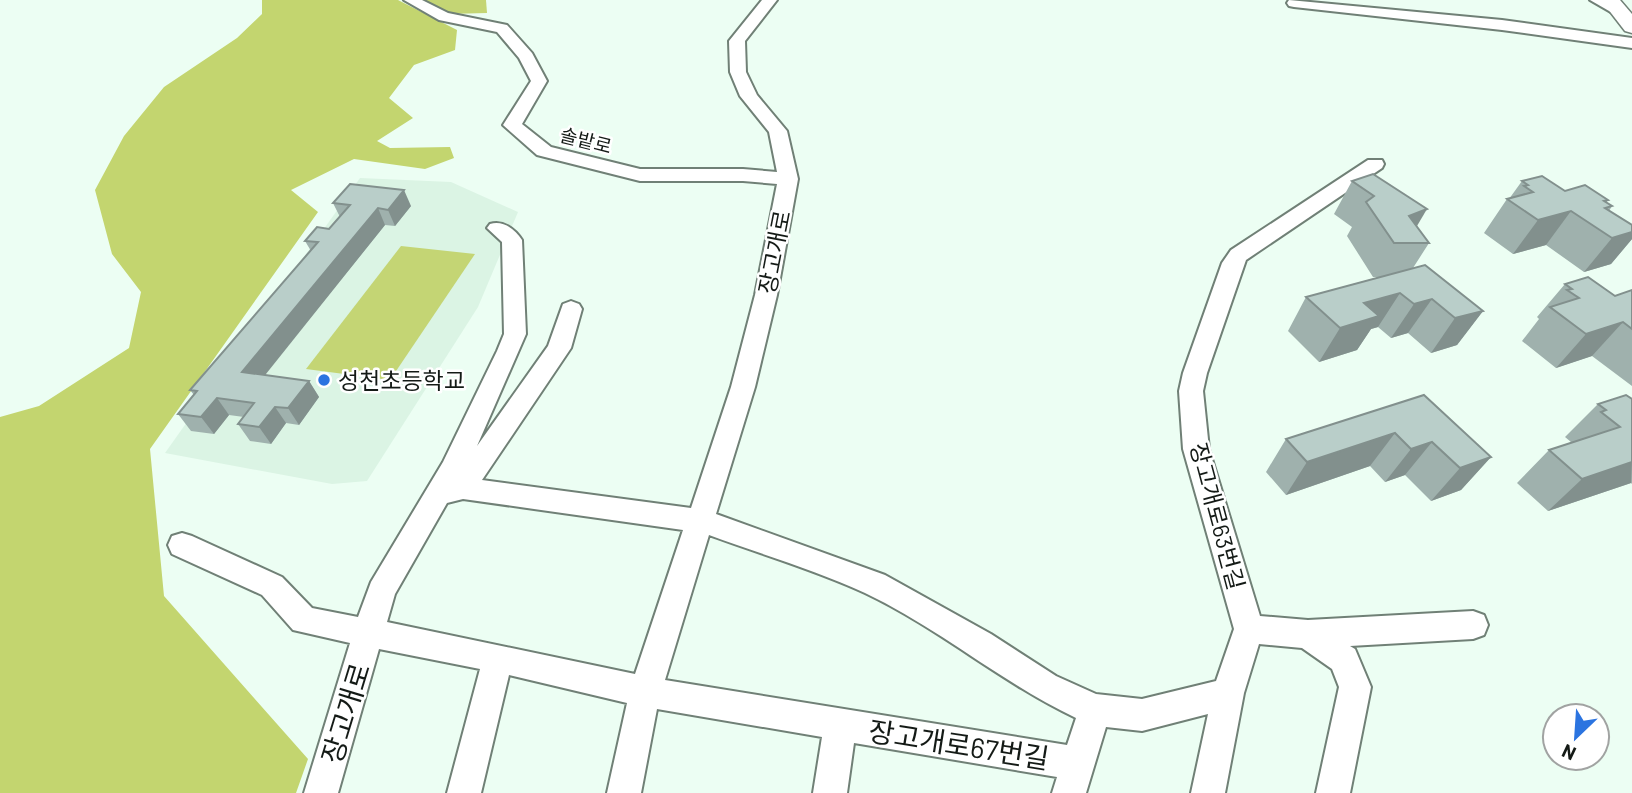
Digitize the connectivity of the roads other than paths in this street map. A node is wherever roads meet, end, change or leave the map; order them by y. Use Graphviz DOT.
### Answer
graph roads {
  1 [pos="411,0"];
  2 [pos="770,0"];
  3 [pos="1597,0"];
  4 [pos="1295,1"];
  5 [pos="1624,9"];
  6 [pos="1632,43"];
  7 [pos="1376,164"];
  8 [pos="788,179"];
  9 [pos="497,228"];
  10 [pos="570,309"];
  11 [pos="462,488"];
  12 [pos="436,498"];
  13 [pos="702,521"];
  14 [pos="182,545"];
  15 [pos="1473,625"];
  16 [pos="1249,629"];
  17 [pos="369,633"];
  18 [pos="1308,634"];
  19 [pos="498,657"];
  20 [pos="645,692"];
  21 [pos="1228,693"];
  22 [pos="1095,710"];
  23 [pos="840,724"];
  24 [pos="1074,778"];
  25 [pos="321,793"];
  26 [pos="464,793"];
  27 [pos="624,793"];
  28 [pos="830,793"];
  29 [pos="1208,793"];
  30 [pos="1333,793"];
  1 -- 8 [label="street, 솔밭로"];
  2 -- 8 [label="street, 장고개로"];
  3 -- 5 [label="street"];
  4 -- 6 [label="street"];
  7 -- 16 [label="street, 장고개로63번길"];
  8 -- 13 [label="street, 장고개로"];
  9 -- 12 [label="street, 장고개로"];
  10 -- 11 [label="street"];
  11 -- 12 [label="street"];
  11 -- 13 [label="street"];
  12 -- 17 [label="street, 장고개로"];
  13 -- 20 [label="street, 장고개로"];
  13 -- 22 [label="street"];
  14 -- 17 [label="street, 장고개로"];
  15 -- 18 [label="street"];
  16 -- 18 [label="street"];
  16 -- 21 [label="street"];
  17 -- 19 [label="street, 장고개로"];
  17 -- 25 [label="street, 장고개로"];
  18 -- 30 [label="street"];
  19 -- 20 [label="street, 장고개로"];
  19 -- 26 [label="street"];
  20 -- 23 [label="street, 장고개로67번길"];
  20 -- 27 [label="street, 장고개로"];
  21 -- 22 [label="street"];
  21 -- 29 [label="street"];
  22 -- 24 [label="street"];
  23 -- 24 [label="street, 장고개로67번길"];
  23 -- 28 [label="street, 장고개로67번길"];
}
